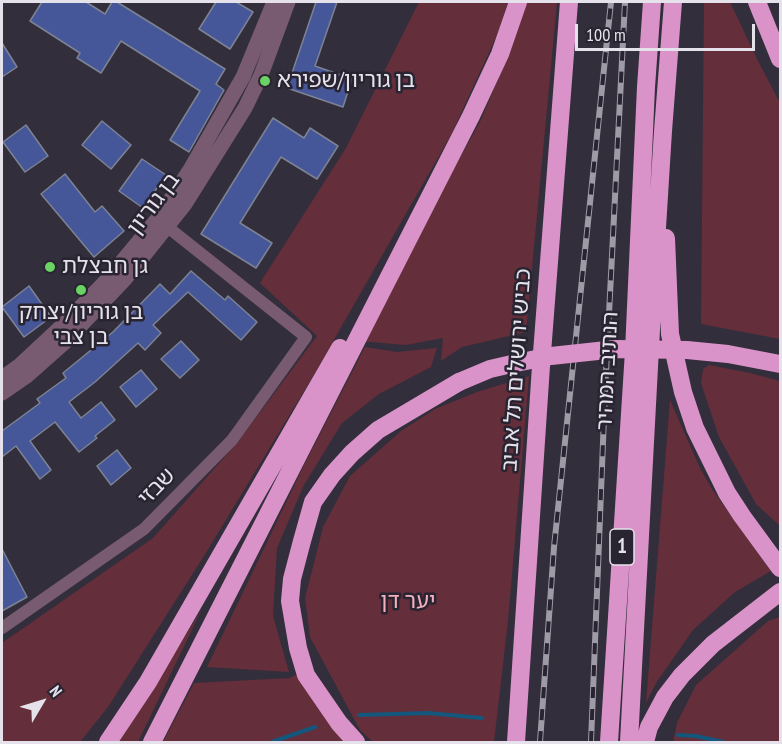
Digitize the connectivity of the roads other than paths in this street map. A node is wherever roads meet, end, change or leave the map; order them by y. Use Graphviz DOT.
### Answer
graph roads {
  1 [pos="274,2"];
  2 [pos="288,2"];
  3 [pos="518,2"];
  4 [pos="569,2"];
  5 [pos="652,2"];
  6 [pos="674,2"];
  7 [pos="757,2"];
  8 [pos="780,59"];
  9 [pos="663,131"];
  10 [pos="457,143"];
  11 [pos="162,223"];
  12 [pos="780,364"];
  13 [pos="2,378"];
  14 [pos="2,393"];
  15 [pos="236,530"];
  16 [pos="780,568"];
  17 [pos="780,592"];
  18 [pos="2,628"];
  19 [pos="94,742"];
  20 [pos="108,742"];
  21 [pos="152,742"];
  22 [pos="356,742"];
  23 [pos="516,742"];
  24 [pos="609,742"];
  25 [pos="629,742"];
  26 [pos="645,742"];
  1 -- 11 [label="street, בן גוריון"];
  2 -- 11 [label="street, בן גוריון"];
  3 -- 10 [label="highway"];
  4 -- 23 [label="highway, כביש ירושלים תל אביב"];
  5 -- 24 [label="highway, הנתיב המהיר / 1"];
  6 -- 9 [label="highway, 1"];
  7 -- 8 [label="highway"];
  9 -- 16 [label="highway"];
  9 -- 25 [label="highway, 1"];
  10 -- 15 [label="highway"];
  10 -- 21 [label="highway"];
  11 -- 13 [label="street, בן גוריון"];
  11 -- 14 [label="street, בן גוריון"];
  11 -- 18 [label="street, שבזי"];
  12 -- 22 [label="highway, bridge"];
  15 -- 19 [label="highway"];
  15 -- 20 [label="highway"];
  17 -- 26 [label="highway"];
}
